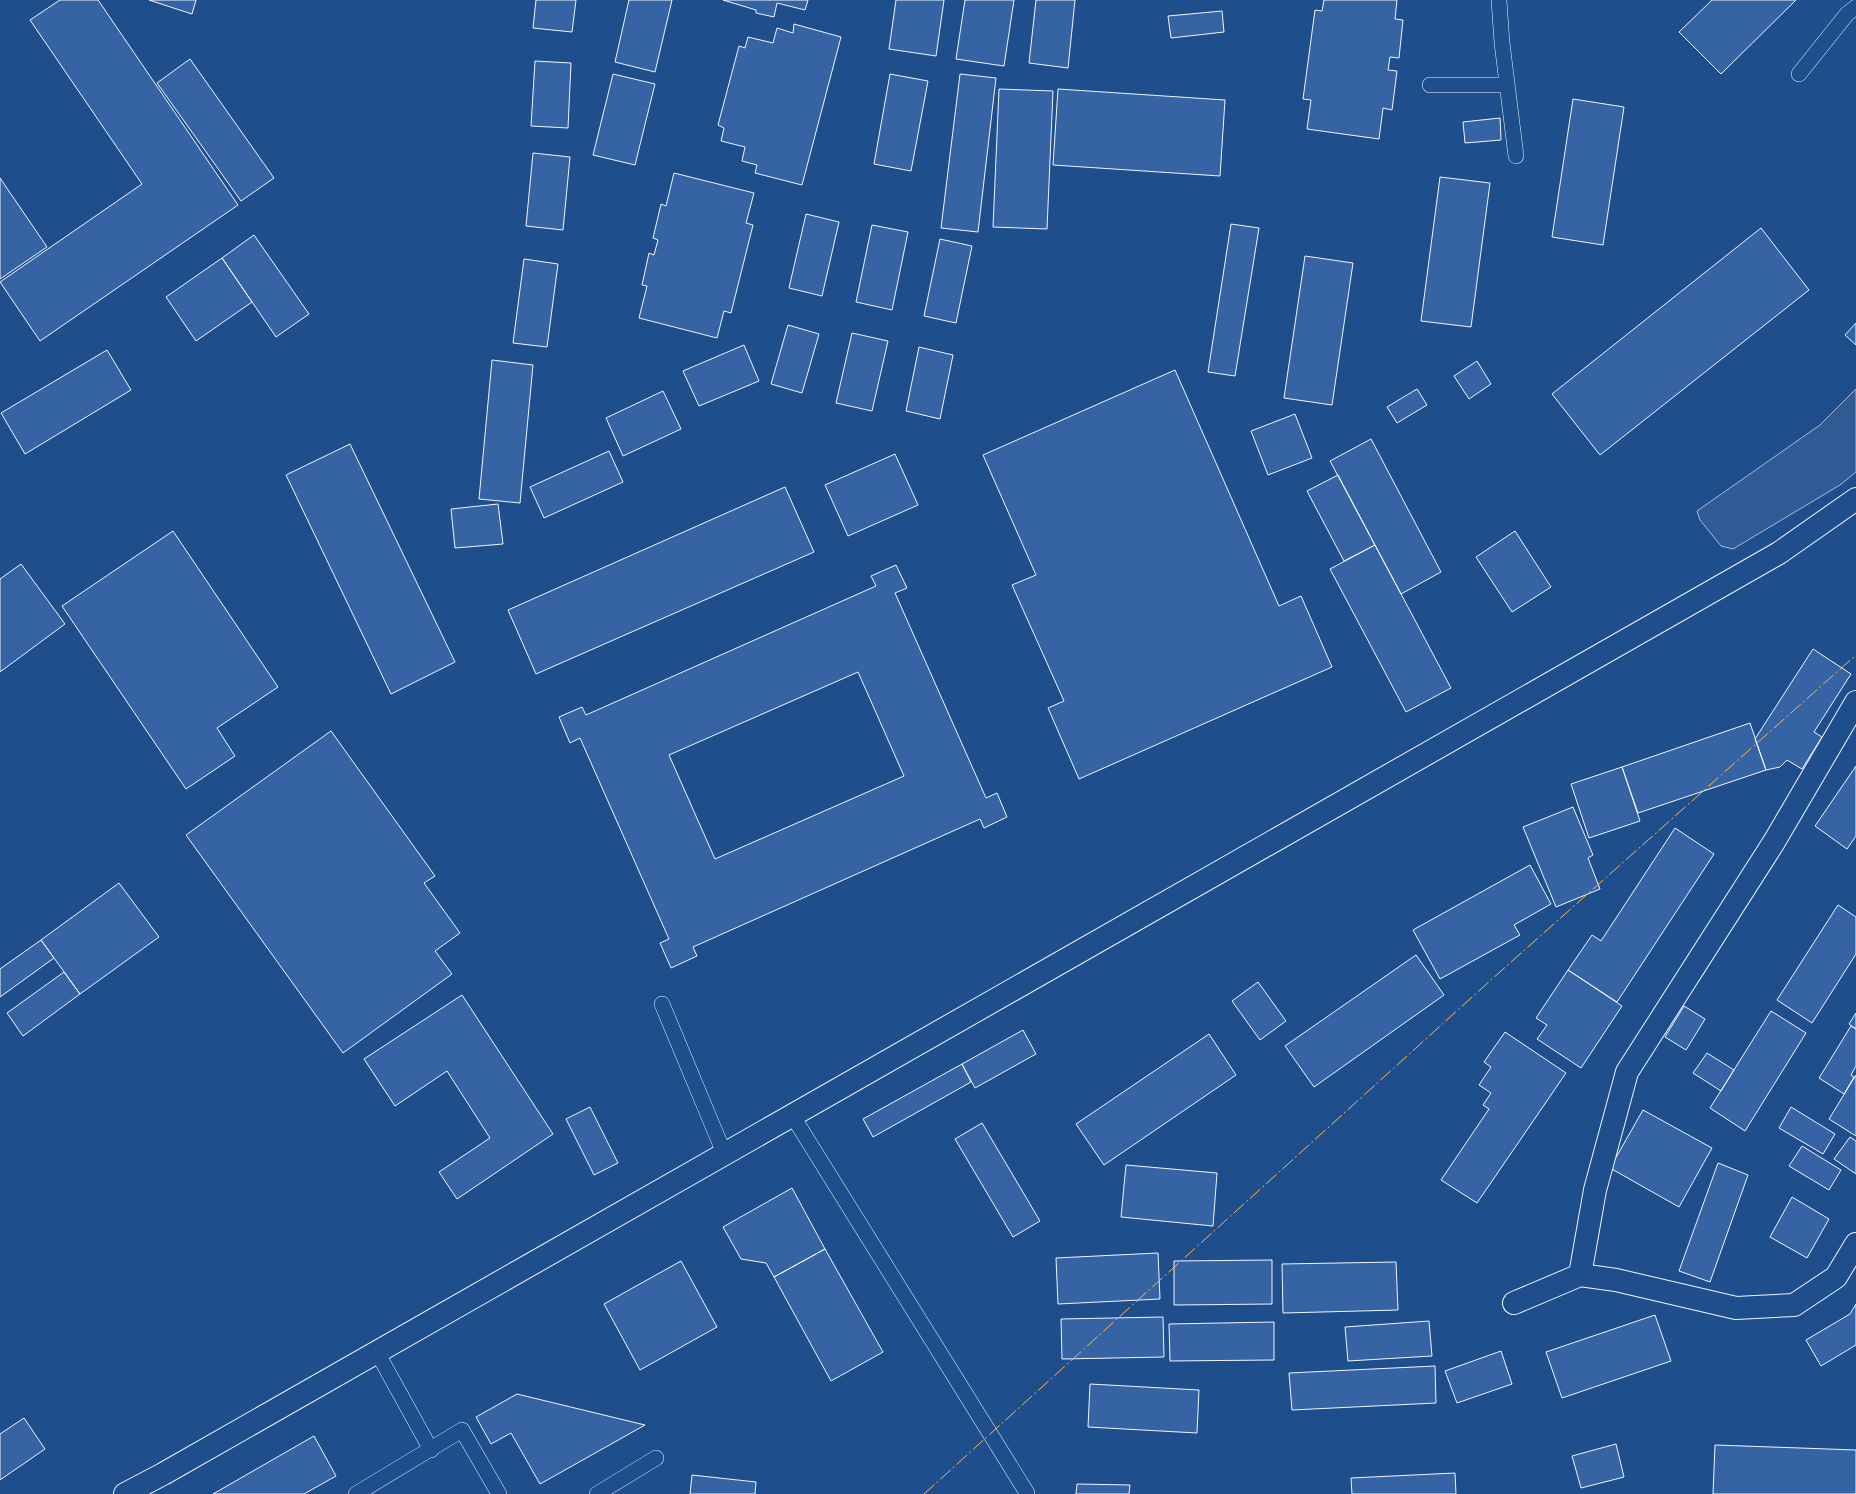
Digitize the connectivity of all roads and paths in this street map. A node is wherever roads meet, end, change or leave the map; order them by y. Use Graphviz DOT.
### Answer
graph roads {
  1 [pos="1499,0"];
  2 [pos="1856,7"];
  3 [pos="1799,74"];
  4 [pos="1430,85"];
  5 [pos="1507,85"];
  6 [pos="1516,156"];
  7 [pos="1856,499"];
  8 [pos="1856,702"];
  9 [pos="662,1004"];
  10 [pos="792,1115"];
  11 [pos="724,1153"];
  12 [pos="1856,1244"];
  13 [pos="1580,1275"];
  14 [pos="1514,1303"];
  15 [pos="377,1352"];
  16 [pos="431,1450"];
  17 [pos="656,1458"];
  18 [pos="163,1474"];
  19 [pos="1028,1493"];
  20 [pos="125,1494"];
  21 [pos="152,1494"];
  22 [pos="356,1494"];
  23 [pos="499,1494"];
  24 [pos="597,1494"];
  1 -- 5 [label="lane"];
  2 -- 3 [label="lane"];
  4 -- 5 [label="lane"];
  5 -- 6 [label="lane"];
  7 -- 10 [label="street"];
  8 -- 13 [label="street"];
  9 -- 11 [label="lane"];
  10 -- 11 [label="street"];
  10 -- 19 [label="lane"];
  11 -- 15 [label="street"];
  12 -- 13 [label="street"];
  13 -- 14 [label="street"];
  15 -- 16 [label="lane"];
  15 -- 18 [label="street"];
  16 -- 22 [label="lane"];
  16 -- 23 [label="lane"];
  17 -- 24 [label="lane"];
  18 -- 20 [label="street"];
  18 -- 21 [label="street"];
}
